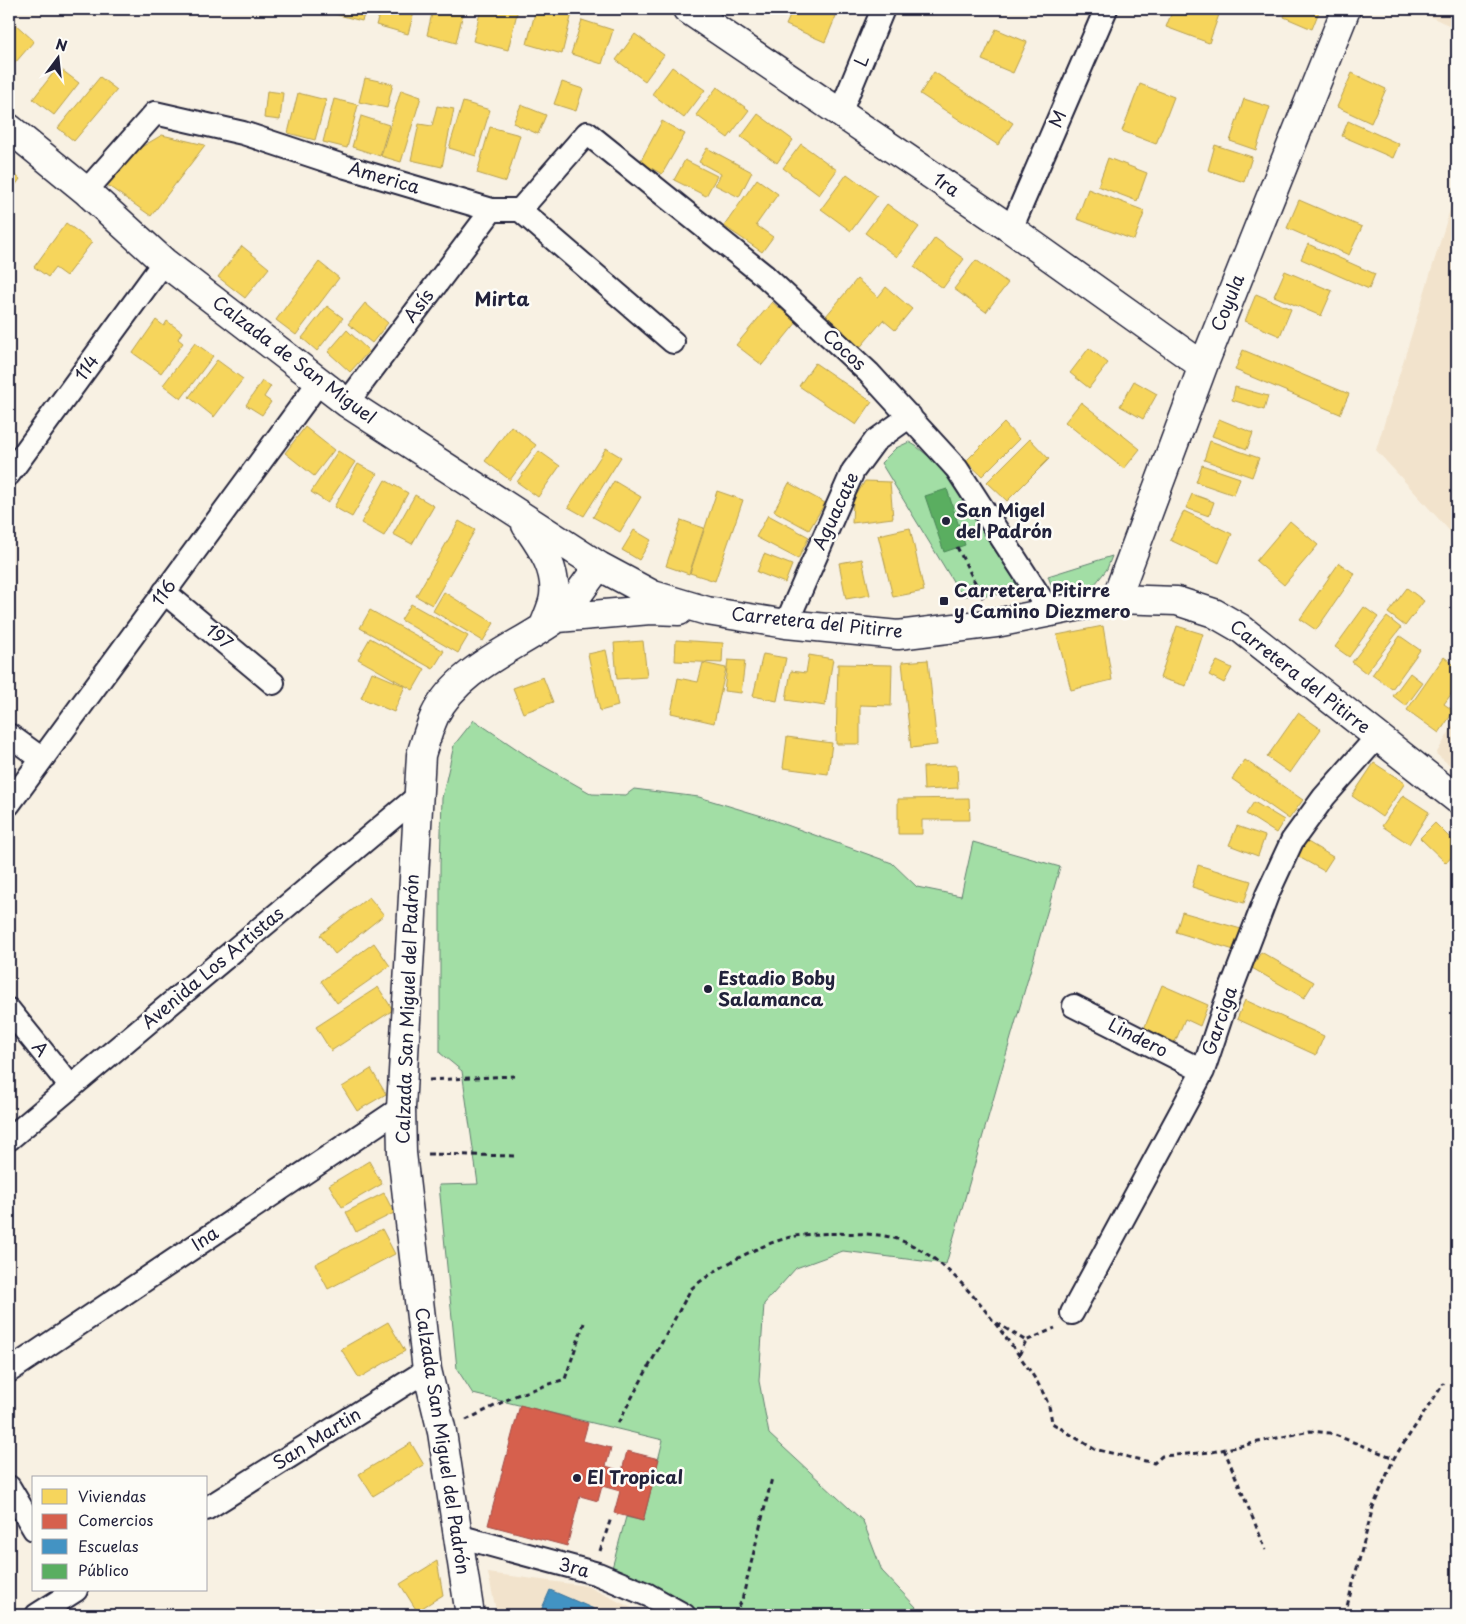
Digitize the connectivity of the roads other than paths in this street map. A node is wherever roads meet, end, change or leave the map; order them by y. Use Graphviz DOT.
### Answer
graph roads {
  1 [pos="687,9"];
  2 [pos="883,9"];
  3 [pos="1106,9"];
  4 [pos="1346,9"];
  5 [pos="840,113"];
  6 [pos="9,128"];
  7 [pos="86,192"];
  8 [pos="492,210"];
  9 [pos="520,210"];
  10 [pos="1011,229"];
  11 [pos="164,262"];
  12 [pos="673,342"];
  13 [pos="1203,366"];
  14 [pos="318,382"];
  15 [pos="347,403"];
  16 [pos="910,416"];
  17 [pos="9,474"];
  18 [pos="520,515"];
  19 [pos="599,566"];
  20 [pos="164,592"];
  21 [pos="1116,599"];
  22 [pos="707,611"];
  23 [pos="1051,614"];
  24 [pos="551,622"];
  25 [pos="786,624"];
  26 [pos="273,683"];
  27 [pos="9,735"];
  28 [pos="1377,737"];
  29 [pos="42,759"];
  30 [pos="417,797"];
  31 [pos="1457,799"];
  32 [pos="9,804"];
  33 [pos="1074,1006"];
  34 [pos="9,1010"];
  35 [pos="1203,1071"];
  36 [pos="71,1087"];
  37 [pos="401,1108"];
  38 [pos="9,1139"];
  39 [pos="1072,1314"];
  40 [pos="427,1370"];
  41 [pos="9,1371"];
  42 [pos="9,1487"];
  43 [pos="208,1507"];
  44 [pos="32,1526"];
  45 [pos="458,1536"];
  46 [pos="72,1592"];
  47 [pos="468,1614"];
  48 [pos="37,1615"];
  49 [pos="684,1615"];
  1 -- 5 [label="main road, 1ra"];
  2 -- 5 [label="street, L"];
  3 -- 10 [label="street, M"];
  4 -- 13 [label="main road, Coyula"];
  5 -- 10 [label="main road, 1ra"];
  6 -- 7 [label="main road, Calzada de San Miguel"];
  7 -- 8 [label="street, America"];
  7 -- 11 [label="main road, Calzada de San Miguel"];
  8 -- 9 [label="street, America"];
  8 -- 15 [label="street, Asís"];
  9 -- 12 [label="street"];
  9 -- 16 [label="street, Cocos"];
  10 -- 13 [label="main road, 1ra"];
  11 -- 14 [label="main road, Calzada de San Miguel"];
  11 -- 17 [label="street, 114"];
  13 -- 21 [label="main road, Coyula"];
  14 -- 15 [label="main road, Calzada de San Miguel"];
  14 -- 20 [label="street, 116"];
  15 -- 18 [label="main road, Calzada de San Miguel"];
  16 -- 23 [label="street, Cocos"];
  16 -- 25 [label="street, Aguacate"];
  18 -- 19 [label="main road, Calzada de San Miguel"];
  18 -- 24 [label="main road"];
  19 -- 22 [label="main road, Carretera del Pitirre"];
  19 -- 24 [label="main road, Calzada San Miguel del Padrón"];
  20 -- 26 [label="street, 197"];
  20 -- 29 [label="street, 116"];
  21 -- 23 [label="main road, Carretera del Pitirre"];
  21 -- 28 [label="main road, Carretera del Pitirre"];
  22 -- 24 [label="main road"];
  22 -- 25 [label="main road, Carretera del Pitirre"];
  23 -- 25 [label="main road, Carretera del Pitirre"];
  24 -- 30 [label="main road, Calzada San Miguel del Padrón"];
  27 -- 29 [label="street"];
  28 -- 31 [label="main road, Carretera del Pitirre"];
  28 -- 35 [label="street, Garciga"];
  29 -- 32 [label="street, 116"];
  30 -- 36 [label="street, Avenida Los Artistas"];
  30 -- 37 [label="main road, Calzada San Miguel del Padrón"];
  33 -- 35 [label="street, Lindero"];
  34 -- 36 [label="street, A"];
  35 -- 39 [label="street, Garciga"];
  36 -- 38 [label="street, Avenida Los Artistas"];
  37 -- 40 [label="main road, Calzada San Miguel del Padrón"];
  37 -- 41 [label="street, Ina"];
  40 -- 43 [label="street, San Martin"];
  40 -- 45 [label="main road, Calzada San Miguel del Padrón"];
  42 -- 44 [label="street"];
  45 -- 47 [label="main road, Calzada San Miguel del Padrón"];
  45 -- 49 [label="street, 3ra"];
  46 -- 48 [label="street"];
}
